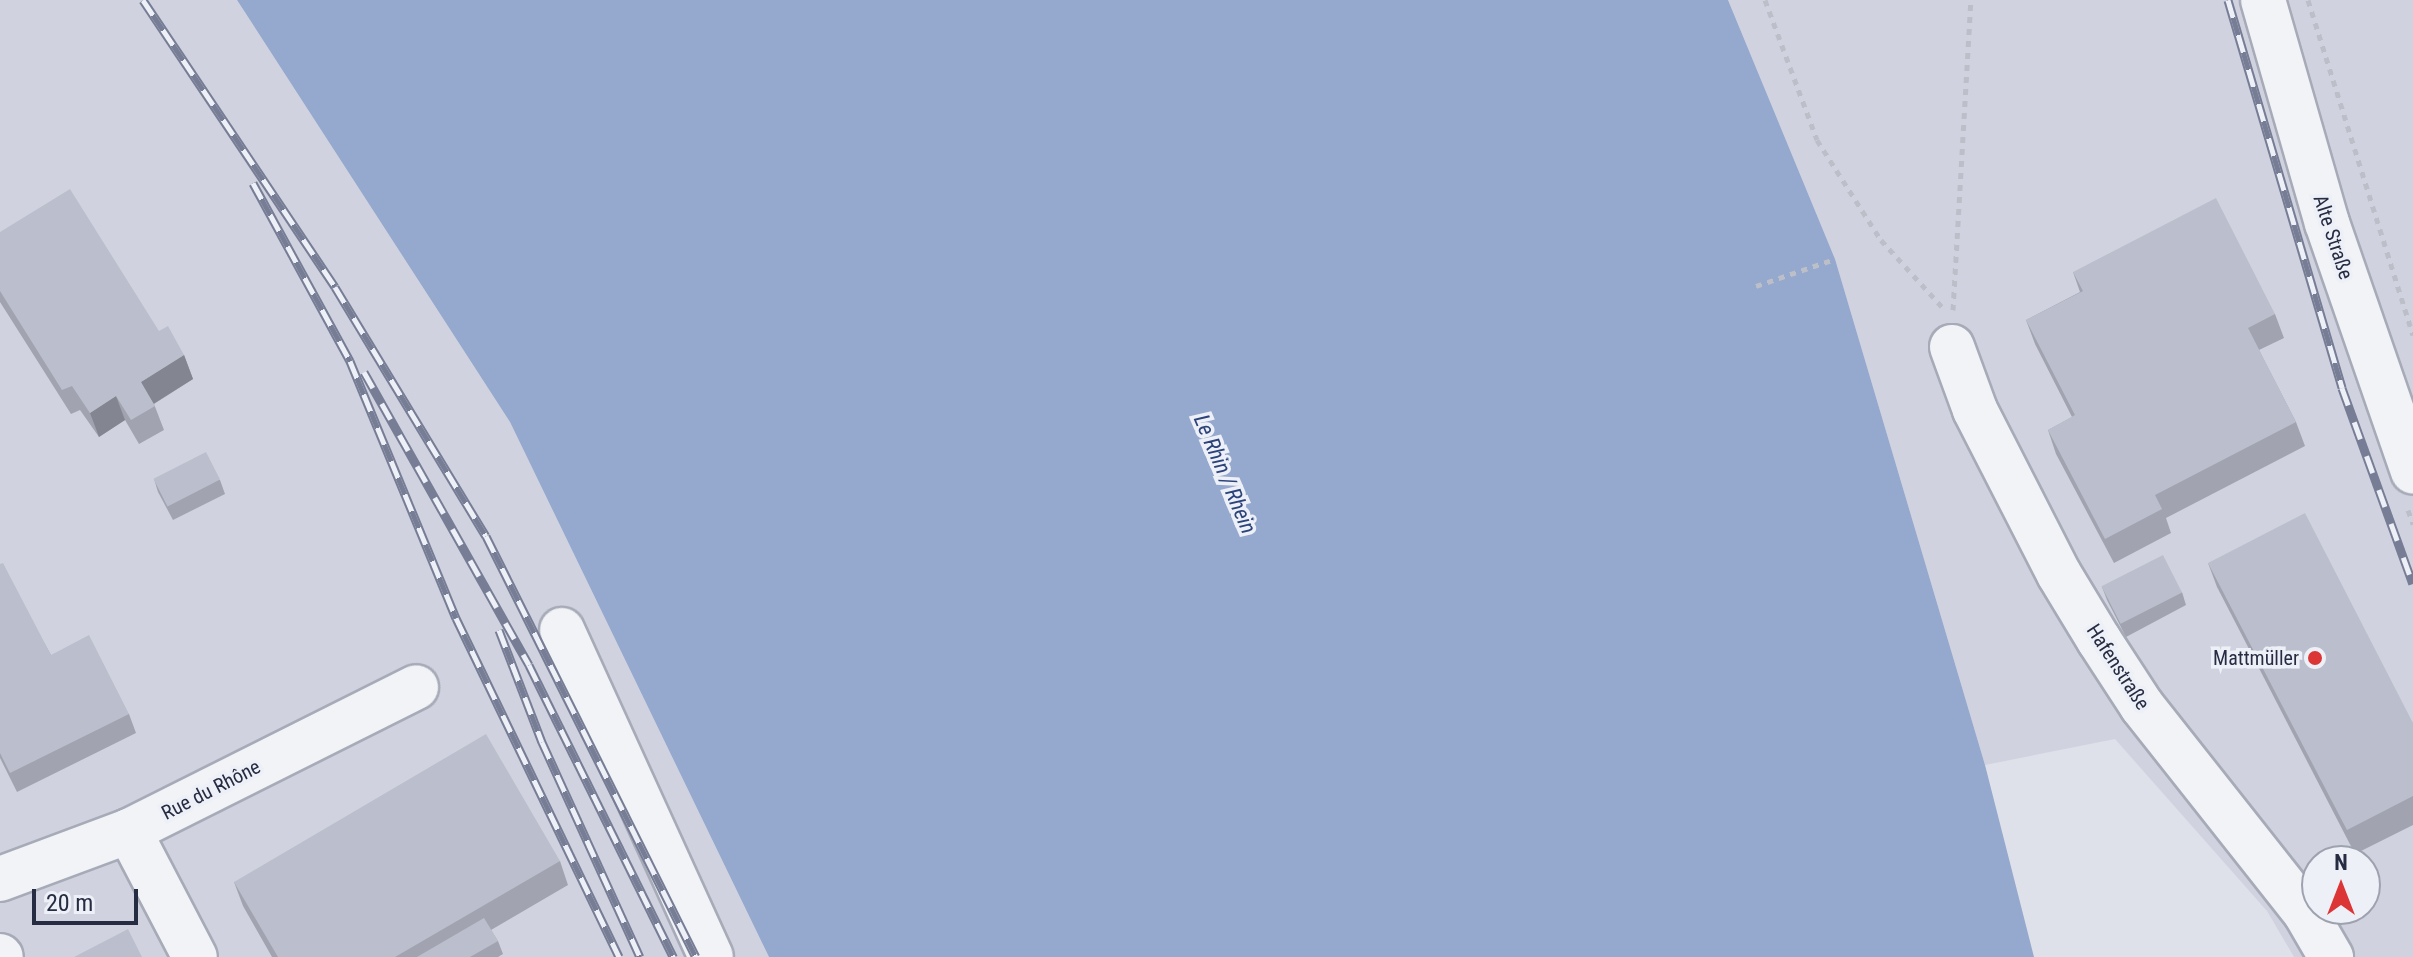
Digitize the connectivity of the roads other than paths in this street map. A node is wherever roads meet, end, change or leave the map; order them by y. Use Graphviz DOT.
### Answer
graph roads {
  1 [pos="2263,0"];
  2 [pos="1952,347"];
  3 [pos="2413,472"];
  4 [pos="562,630"];
  5 [pos="416,687"];
  6 [pos="129,831"];
  7 [pos="0,879"];
  8 [pos="709,956"];
  9 [pos="195,957"];
  10 [pos="2331,957"];
  1 -- 3 [label="street, Alte Straße"];
  2 -- 10 [label="street, Hafenstraße"];
  4 -- 8 [label="street"];
  5 -- 6 [label="street, Rue du Rhône"];
  6 -- 7 [label="street, Rue du Rhône"];
  6 -- 9 [label="street"];
}
